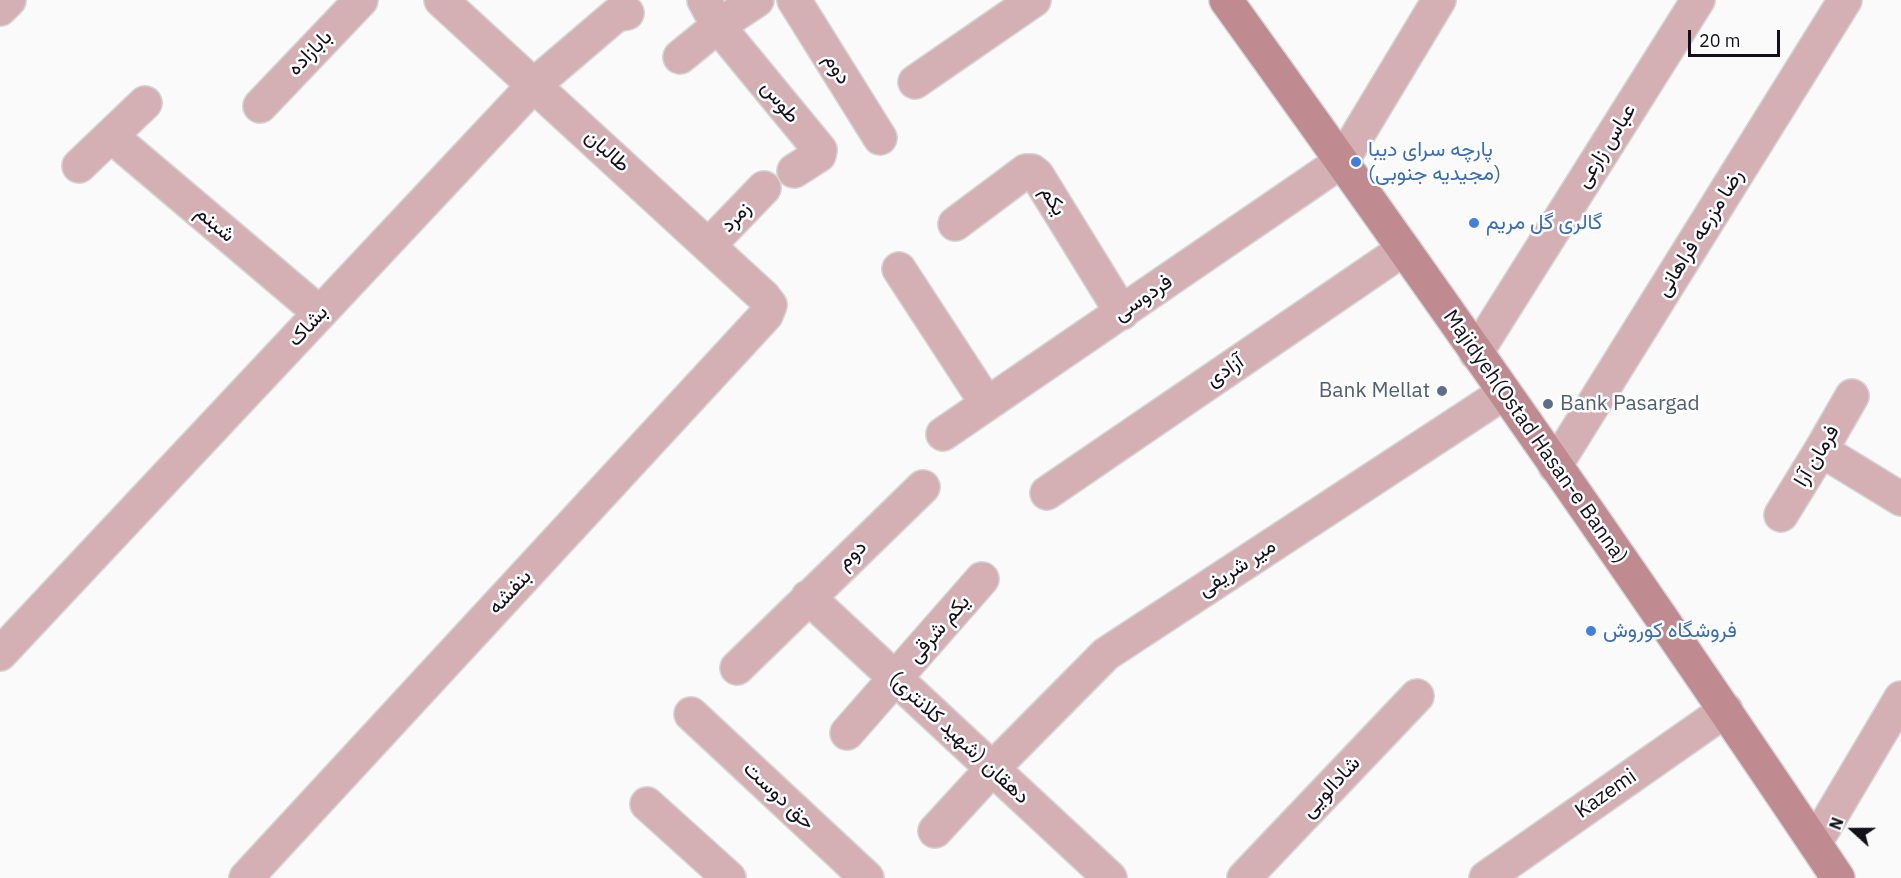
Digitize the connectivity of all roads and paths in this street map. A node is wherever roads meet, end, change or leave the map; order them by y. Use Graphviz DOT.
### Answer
graph roads {
  1 [pos="9,0"];
  2 [pos="361,0"];
  3 [pos="441,0"];
  4 [pos="757,0"];
  5 [pos="794,0"];
  6 [pos="1034,0"];
  7 [pos="1226,0"];
  8 [pos="1439,0"];
  9 [pos="1698,0"];
  10 [pos="1845,0"];
  11 [pos="0,9"];
  12 [pos="627,13"];
  13 [pos="711,13"];
  14 [pos="680,57"];
  15 [pos="915,82"];
  16 [pos="534,85"];
  17 [pos="145,103"];
  18 [pos="260,106"];
  19 [pos="111,136"];
  20 [pos="880,138"];
  21 [pos="1342,161"];
  22 [pos="79,166"];
  23 [pos="794,171"];
  24 [pos="764,188"];
  25 [pos="955,224"];
  26 [pos="709,245"];
  27 [pos="1404,249"];
  28 [pos="899,269"];
  29 [pos="770,305"];
  30 [pos="320,313"];
  31 [pos="1122,313"];
  32 [pos="1476,353"];
  33 [pos="1504,393"];
  34 [pos="1852,396"];
  35 [pos="987,404"];
  36 [pos="943,434"];
  37 [pos="1821,450"];
  38 [pos="1555,466"];
  39 [pos="923,487"];
  40 [pos="1047,493"];
  41 [pos="1901,499"];
  42 [pos="1781,515"];
  43 [pos="982,579"];
  44 [pos="808,597"];
  45 [pos="0,654"];
  46 [pos="737,668"];
  47 [pos="896,679"];
  48 [pos="1417,696"];
  49 [pos="1901,698"];
  50 [pos="1726,710"];
  51 [pos="691,714"];
  52 [pos="847,733"];
  53 [pos="992,769"];
  54 [pos="647,804"];
  55 [pos="935,831"];
  56 [pos="1815,843"];
  57 [pos="246,878"];
  58 [pos="729,878"];
  59 [pos="867,878"];
  60 [pos="1110,878"];
  61 [pos="1244,878"];
  62 [pos="1486,878"];
  63 [pos="1838,878"];
  1 -- 11 [label="street"];
  2 -- 18 [label="street, بابازاده"];
  3 -- 16 [label="street, طالبان"];
  4 -- 13 [label="street"];
  5 -- 20 [label="street, دوم"];
  6 -- 15 [label="street"];
  7 -- 21 [label="main road, Majidyeh(Ostad Hasan-e Banna)"];
  8 -- 21 [label="street"];
  9 -- 32 [label="street, عباس زارعی"];
  10 -- 38 [label="street, رضا مزرعه فراهانی"];
  12 -- 16 [label="street, بشاک"];
  13 -- 14 [label="street"];
  13 -- 23 [label="street, طوس"];
  16 -- 26 [label="street, طالبان"];
  16 -- 30 [label="street, بشاک"];
  17 -- 19 [label="street"];
  19 -- 22 [label="street"];
  19 -- 30 [label="street, شبنم"];
  21 -- 27 [label="main road, Majidyeh(Ostad Hasan-e Banna)"];
  21 -- 31 [label="street, فردوسی"];
  24 -- 26 [label="street, زمرد"];
  25 -- 31 [label="street, یکم"];
  26 -- 29 [label="street, طالبان"];
  27 -- 32 [label="main road, Majidyeh(Ostad Hasan-e Banna)"];
  27 -- 40 [label="street, آزادی"];
  28 -- 35 [label="street"];
  29 -- 57 [label="street, بنفشه"];
  30 -- 45 [label="street, بشاک"];
  31 -- 35 [label="street, فردوسی"];
  32 -- 33 [label="main road, Majidyeh(Ostad Hasan-e Banna)"];
  33 -- 38 [label="main road, Majidyeh(Ostad Hasan-e Banna)"];
  33 -- 53 [label="street, میر شریفی"];
  34 -- 37 [label="street, فرمان آرا"];
  35 -- 36 [label="street, فردوسی"];
  37 -- 41 [label="street"];
  37 -- 42 [label="street, فرمان آرا"];
  38 -- 50 [label="main road, Majidyeh(Ostad Hasan-e Banna)"];
  39 -- 44 [label="street, دوم"];
  43 -- 47 [label="street, یکم شرقی"];
  44 -- 46 [label="street, دوم"];
  44 -- 47 [label="street, دهقان (شهید کلانتری)"];
  47 -- 52 [label="street, یکم شرقی"];
  47 -- 53 [label="street, دهقان (شهید کلانتری)"];
  48 -- 61 [label="street, شادالویی"];
  49 -- 56 [label="street"];
  50 -- 56 [label="main road, Majidyeh(Ostad Hasan-e Banna)"];
  50 -- 62 [label="street, Kazemi"];
  51 -- 59 [label="street, حق دوست"];
  53 -- 55 [label="street, میر شریفی"];
  53 -- 60 [label="street, دهقان (شهید کلانتری)"];
  54 -- 58 [label="street"];
  56 -- 63 [label="main road, Majidyeh(Ostad Hasan-e Banna)"];
}
